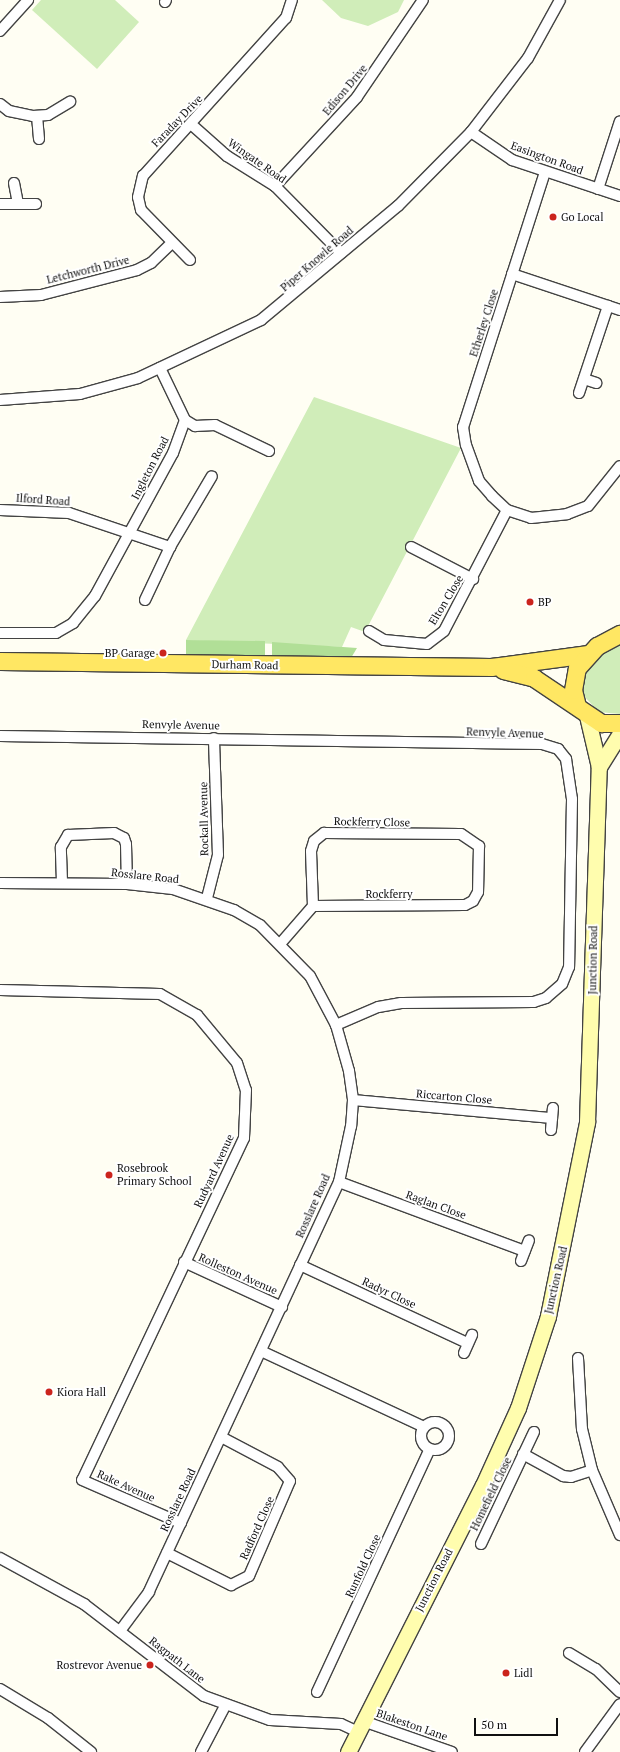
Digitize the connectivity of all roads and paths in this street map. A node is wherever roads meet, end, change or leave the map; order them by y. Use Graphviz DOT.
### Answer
graph roads {
  1 [pos="28,0"];
  2 [pos="292,0"];
  3 [pos="423,0"];
  4 [pos="560,0"];
  5 [pos="0,31"];
  6 [pos="70,102"];
  7 [pos="0,104"];
  8 [pos="37,116"];
  9 [pos="620,121"];
  10 [pos="192,125"];
  11 [pos="471,132"];
  12 [pos="39,139"];
  13 [pos="545,172"];
  14 [pos="14,183"];
  15 [pos="275,186"];
  16 [pos="598,189"];
  17 [pos="620,196"];
  18 [pos="0,204"];
  19 [pos="18,204"];
  20 [pos="36,204"];
  21 [pos="172,243"];
  22 [pos="341,253"];
  23 [pos="190,260"];
  24 [pos="512,274"];
  25 [pos="0,297"];
  26 [pos="608,306"];
  27 [pos="620,310"];
  28 [pos="160,368"];
  29 [pos="584,379"];
  30 [pos="596,383"];
  31 [pos="579,393"];
  32 [pos="0,400"];
  33 [pos="185,420"];
  34 [pos="269,452"];
  35 [pos="620,466"];
  36 [pos="212,476"];
  37 [pos="0,510"];
  38 [pos="507,510"];
  39 [pos="130,533"];
  40 [pos="170,547"];
  41 [pos="411,547"];
  42 [pos="473,579"];
  43 [pos="145,600"];
  44 [pos="369,631"];
  45 [pos="0,633"];
  46 [pos="620,634"];
  47 [pos="588,654"];
  48 [pos="0,661"];
  49 [pos="491,667"];
  50 [pos="582,711"];
  51 [pos="620,724"];
  52 [pos="620,734"];
  53 [pos="0,736"];
  54 [pos="214,738"];
  55 [pos="599,767"];
  56 [pos="62,882"];
  57 [pos="0,883"];
  58 [pos="127,884"];
  59 [pos="207,898"];
  60 [pos="465,905"];
  61 [pos="313,906"];
  62 [pos="280,944"];
  63 [pos="0,990"];
  64 [pos="336,1025"];
  65 [pos="353,1100"];
  66 [pos="551,1130"];
  67 [pos="339,1182"];
  68 [pos="529,1240"];
  69 [pos="184,1262"];
  70 [pos="300,1265"];
  71 [pos="282,1307"];
  72 [pos="468,1344"];
  73 [pos="261,1351"];
  74 [pos="578,1358"];
  75 [pos="424,1427"];
  76 [pos="534,1432"];
  77 [pos="221,1437"];
  78 [pos="430,1449"];
  79 [pos="524,1454"];
  80 [pos="592,1470"];
  81 [pos="82,1480"];
  82 [pos="181,1523"];
  83 [pos="620,1536"];
  84 [pos="481,1544"];
  85 [pos="167,1554"];
  86 [pos="0,1558"];
  87 [pos="120,1631"];
  88 [pos="569,1652"];
  89 [pos="0,1689"];
  90 [pos="317,1692"];
  91 [pos="620,1692"];
  92 [pos="620,1704"];
  93 [pos="225,1706"];
  94 [pos="361,1726"];
  95 [pos="91,1752"];
  96 [pos="201,1752"];
  97 [pos="348,1752"];
  98 [pos="452,1752"];
  99 [pos="585,1752"];
  1 -- 5 [label="street"];
  2 -- 10 [label="street, Faraday Drive"];
  3 -- 15 [label="street, Edison Drive"];
  4 -- 11 [label="street, Piper Knowle Road"];
  6 -- 8 [label="street"];
  7 -- 8 [label="street"];
  8 -- 12 [label="street"];
  9 -- 16 [label="street"];
  10 -- 15 [label="street, Wingate Road"];
  10 -- 21 [label="street, Faraday Drive"];
  11 -- 13 [label="street, Easington Road"];
  11 -- 22 [label="street, Piper Knowle Road"];
  13 -- 16 [label="street, Easington Road"];
  13 -- 24 [label="street, Etherley Close"];
  14 -- 19 [label="street"];
  15 -- 22 [label="street, Wingate Road"];
  16 -- 17 [label="street, Easington Road"];
  18 -- 19 [label="street"];
  19 -- 20 [label="street"];
  21 -- 23 [label="street, Faraday Drive"];
  21 -- 25 [label="street, Letchworth Drive"];
  22 -- 28 [label="street, Piper Knowle Road"];
  24 -- 26 [label="street"];
  24 -- 38 [label="street, Etherley Close"];
  26 -- 27 [label="street"];
  26 -- 29 [label="street"];
  28 -- 32 [label="street, Piper Knowle Road"];
  28 -- 33 [label="street"];
  29 -- 30 [label="street"];
  29 -- 31 [label="street"];
  33 -- 34 [label="street"];
  33 -- 39 [label="street, Ingleton Road"];
  35 -- 38 [label="street"];
  36 -- 40 [label="street"];
  37 -- 39 [label="street, Ilford Road"];
  38 -- 42 [label="street, Elton Close"];
  39 -- 40 [label="street"];
  39 -- 45 [label="street, Ingleton Road"];
  40 -- 43 [label="street"];
  41 -- 42 [label="street"];
  42 -- 44 [label="street, Elton Close"];
  46 -- 47 [label="main road, Durham Road"];
  47 -- 49 [label="main road, Durham Road"];
  47 -- 50 [label="main road, Durham Road"];
  48 -- 49 [label="main road, Durham Road"];
  49 -- 50 [label="main road, Durham Road"];
  50 -- 51 [label="main road, Durham Road"];
  50 -- 55 [label="main road, Junction Road"];
  52 -- 55 [label="main road"];
  53 -- 54 [label="street, Renvyle Avenue"];
  54 -- 59 [label="street, Rockall Avenue"];
  54 -- 64 [label="street, Renvyle Avenue"];
  55 -- 94 [label="main road, Junction Road"];
  56 -- 57 [label="street, Rosslare Road"];
  56 -- 58 [label="street, Rosslare Road"];
  56 -- 58 [label="street"];
  58 -- 59 [label="street, Rosslare Road"];
  59 -- 62 [label="street, Rosslare Road"];
  60 -- 61 [label="street, Rockferry"];
  60 -- 61 [label="street, Rockferry Close"];
  61 -- 62 [label="street"];
  62 -- 64 [label="street, Rosslare Road"];
  63 -- 69 [label="street, Rudyard Avenue"];
  64 -- 65 [label="street, Rosslare Road"];
  65 -- 66 [label="street, Riccarton Close"];
  65 -- 67 [label="street, Rosslare Road"];
  67 -- 68 [label="street, Raglan Close"];
  67 -- 70 [label="street, Rosslare Road"];
  69 -- 71 [label="street, Rolleston Avenue"];
  69 -- 81 [label="street, Rudyard Avenue"];
  70 -- 71 [label="street, Rosslare Road"];
  70 -- 72 [label="street, Radyr Close"];
  71 -- 73 [label="street, Rosslare Road"];
  73 -- 75 [label="street"];
  73 -- 77 [label="street, Rosslare Road"];
  74 -- 80 [label="street"];
  75 -- 78 [label="street"];
  75 -- 78 [label="street"];
  76 -- 79 [label="street, Homefield Close"];
  77 -- 82 [label="street, Rosslare Road"];
  77 -- 85 [label="street, Radford Close"];
  78 -- 90 [label="street, Runfold Close"];
  79 -- 80 [label="street, Homefield Close"];
  79 -- 84 [label="street, Homefield Close"];
  80 -- 83 [label="street"];
  81 -- 82 [label="street, Rake Avenue"];
  82 -- 85 [label="street, Rosslare Road"];
  85 -- 87 [label="street, Rosslare Road"];
  86 -- 87 [label="street, Ragpath Lane"];
  87 -- 93 [label="street, Ragpath Lane"];
  88 -- 91 [label="street"];
  89 -- 95 [label="street"];
  92 -- 99 [label="street"];
  93 -- 94 [label="street, Ragpath Lane"];
  93 -- 96 [label="street"];
  94 -- 97 [label="main road, Junction Road"];
  94 -- 98 [label="street, Blakeston Lane"];
}
